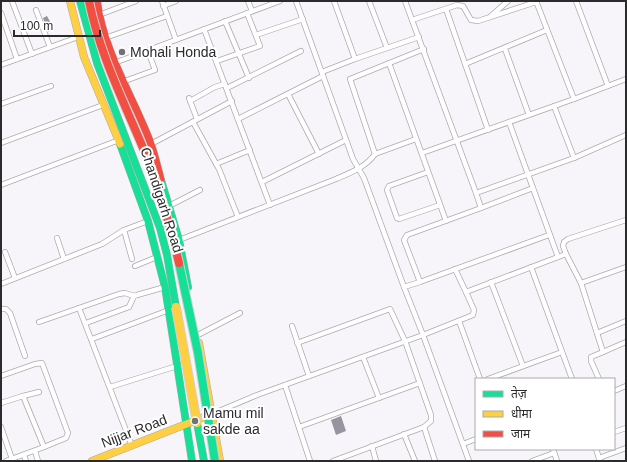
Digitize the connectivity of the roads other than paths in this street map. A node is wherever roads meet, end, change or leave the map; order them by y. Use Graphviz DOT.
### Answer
graph roads {
  1 [pos="12,1"];
  2 [pos="70,1"];
  3 [pos="80,1"];
  4 [pos="89,1"];
  5 [pos="97,1"];
  6 [pos="136,1"];
  7 [pos="176,1"];
  8 [pos="248,1"];
  9 [pos="280,1"];
  10 [pos="296,1"];
  11 [pos="334,1"];
  12 [pos="369,1"];
  13 [pos="405,1"];
  14 [pos="508,1"];
  15 [pos="536,1"];
  16 [pos="578,1"];
  17 [pos="163,3"];
  18 [pos="446,9"];
  19 [pos="36,10"];
  20 [pos="249,12"];
  21 [pos="1,13"];
  22 [pos="98,15"];
  23 [pos="167,16"];
  24 [pos="490,17"];
  25 [pos="303,19"];
  26 [pos="412,20"];
  27 [pos="225,21"];
  28 [pos="204,29"];
  29 [pos="547,30"];
  30 [pos="256,35"];
  31 [pos="419,36"];
  32 [pos="78,37"];
  33 [pos="105,38"];
  34 [pos="176,40"];
  35 [pos="50,47"];
  36 [pos="387,48"];
  37 [pos="424,49"];
  38 [pos="505,49"];
  39 [pos="148,51"];
  40 [pos="301,51"];
  41 [pos="32,54"];
  42 [pos="239,54"];
  43 [pos="355,59"];
  44 [pos="17,60"];
  45 [pos="217,61"];
  46 [pos="114,63"];
  47 [pos="389,63"];
  48 [pos="465,64"];
  49 [pos="1,66"];
  50 [pos="322,74"];
  51 [pos="249,78"];
  52 [pos="626,79"];
  53 [pos="122,82"];
  54 [pos="50,86"];
  55 [pos="226,86"];
  56 [pos="608,86"];
  57 [pos="288,94"];
  58 [pos="574,99"];
  59 [pos="232,101"];
  60 [pos="1,104"];
  61 [pos="103,105"];
  62 [pos="554,106"];
  63 [pos="529,115"];
  64 [pos="238,119"];
  65 [pos="195,120"];
  66 [pos="509,122"];
  67 [pos="488,130"];
  68 [pos="626,135"];
  69 [pos="416,139"];
  70 [pos="119,140"];
  71 [pos="346,140"];
  72 [pos="456,141"];
  73 [pos="1,142"];
  74 [pos="151,144"];
  75 [pos="250,150"];
  76 [pos="422,153"];
  77 [pos="319,154"];
  78 [pos="375,154"];
  79 [pos="574,158"];
  80 [pos="216,164"];
  81 [pos="358,169"];
  82 [pos="428,172"];
  83 [pos="529,175"];
  84 [pos="262,182"];
  85 [pos="1,185"];
  86 [pos="533,188"];
  87 [pos="200,190"];
  88 [pos="476,193"];
  89 [pos="270,205"];
  90 [pos="440,205"];
  91 [pos="169,206"];
  92 [pos="481,208"];
  93 [pos="238,218"];
  94 [pos="626,220"];
  95 [pos="148,221"];
  96 [pos="446,221"];
  97 [pos="124,230"];
  98 [pos="549,235"];
  99 [pos="57,238"];
  100 [pos="179,240"];
  101 [pos="5,252"];
  102 [pos="566,254"];
  103 [pos="157,257"];
  104 [pos="558,257"];
  105 [pos="64,258"];
  106 [pos="132,258"];
  107 [pos="135,266"];
  108 [pos="531,267"];
  109 [pos="626,267"];
  110 [pos="455,269"];
  111 [pos="15,278"];
  112 [pos="420,282"];
  113 [pos="491,282"];
  114 [pos="581,283"];
  115 [pos="1,284"];
  116 [pos="165,287"];
  117 [pos="404,287"];
  118 [pos="466,292"];
  119 [pos="134,296"];
  120 [pos="79,308"];
  121 [pos="1,309"];
  122 [pos="169,310"];
  123 [pos="240,313"];
  124 [pos="459,321"];
  125 [pos="39,322"];
  126 [pos="626,322"];
  127 [pos="86,323"];
  128 [pos="292,326"];
  129 [pos="597,333"];
  130 [pos="198,335"];
  131 [pos="423,335"];
  132 [pos="92,339"];
  133 [pos="405,341"];
  134 [pos="626,342"];
  135 [pos="298,343"];
  136 [pos="562,352"];
  137 [pos="603,352"];
  138 [pos="25,356"];
  139 [pos="363,357"];
  140 [pos="177,366"];
  141 [pos="523,366"];
  142 [pos="1,376"];
  143 [pos="309,376"];
  144 [pos="480,378"];
  145 [pos="491,378"];
  146 [pos="572,378"];
  147 [pos="598,378"];
  148 [pos="420,383"];
  149 [pos="285,385"];
  150 [pos="626,386"];
  151 [pos="110,388"];
  152 [pos="615,391"];
  153 [pos="38,392"];
  154 [pos="23,396"];
  155 [pos="379,398"];
  156 [pos="1,403"];
  157 [pos="212,414"];
  158 [pos="185,425"];
  159 [pos="1,427"];
  160 [pos="299,427"];
  161 [pos="424,427"];
  162 [pos="626,428"];
  163 [pos="615,432"];
  164 [pos="404,434"];
  165 [pos="475,439"];
  166 [pos="463,444"];
  167 [pos="132,446"];
  168 [pos="372,446"];
  169 [pos="44,447"];
  170 [pos="626,448"];
  171 [pos="35,451"];
  172 [pos="554,451"];
  173 [pos="24,455"];
  174 [pos="12,459"];
  175 [pos="599,459"];
  176 [pos="339,460"];
  177 [pos="6,461"];
  178 [pos="26,461"];
  179 [pos="38,461"];
  180 [pos="92,461"];
  181 [pos="192,461"];
  182 [pos="204,461"];
  183 [pos="215,461"];
  184 [pos="220,461"];
  185 [pos="310,461"];
  186 [pos="332,461"];
  187 [pos="376,461"];
  188 [pos="415,461"];
  189 [pos="435,461"];
  190 [pos="469,461"];
  191 [pos="532,461"];
  192 [pos="557,461"];
  1 -- 41 [label="street"];
  2 -- 32 [label="main road"];
  3 -- 182 [label="main road, Chandigarh Road, bridge"];
  4 -- 183 [label="main road, bridge"];
  5 -- 22 [label="main road"];
  6 -- 22 [label="street"];
  7 -- 17 [label="street"];
  8 -- 20 [label="street"];
  9 -- 20 [label="street"];
  10 -- 25 [label="street"];
  11 -- 43 [label="street"];
  12 -- 36 [label="street"];
  13 -- 26 [label="street"];
  14 -- 24 [label="street"];
  15 -- 24 [label="street"];
  15 -- 29 [label="street"];
  16 -- 56 [label="street"];
  17 -- 23 [label="street"];
  18 -- 24 [label="street"];
  18 -- 26 [label="street"];
  18 -- 48 [label="street"];
  19 -- 35 [label="street"];
  20 -- 27 [label="street"];
  20 -- 30 [label="street"];
  21 -- 44 [label="street"];
  22 -- 33 [label="main road"];
  23 -- 33 [label="street"];
  23 -- 34 [label="street"];
  25 -- 30 [label="street"];
  25 -- 50 [label="street"];
  26 -- 31 [label="street"];
  27 -- 28 [label="street"];
  27 -- 42 [label="street"];
  28 -- 34 [label="street"];
  28 -- 45 [label="street"];
  29 -- 38 [label="street"];
  29 -- 58 [label="street"];
  30 -- 42 [label="street"];
  31 -- 36 [label="street"];
  31 -- 37 [label="street"];
  32 -- 35 [label="street"];
  32 -- 61 [label="main road"];
  33 -- 46 [label="main road"];
  34 -- 39 [label="street"];
  35 -- 41 [label="street"];
  36 -- 43 [label="street"];
  37 -- 47 [label="street"];
  37 -- 72 [label="street"];
  38 -- 48 [label="street"];
  38 -- 63 [label="street"];
  39 -- 46 [label="street"];
  39 -- 53 [label="street"];
  40 -- 51 [label="street"];
  41 -- 44 [label="street"];
  42 -- 45 [label="street"];
  42 -- 51 [label="street"];
  43 -- 50 [label="street"];
  44 -- 49 [label="street"];
  45 -- 55 [label="street"];
  46 -- 53 [label="main road"];
  47 -- 69 [label="street"];
  47 -- 78 [label="street"];
  48 -- 67 [label="street"];
  50 -- 57 [label="street"];
  50 -- 71 [label="street"];
  51 -- 55 [label="street"];
  52 -- 56 [label="street"];
  53 -- 74 [label="main road"];
  54 -- 60 [label="street"];
  55 -- 59 [label="street"];
  55 -- 65 [label="street"];
  56 -- 58 [label="street"];
  57 -- 64 [label="street"];
  57 -- 77 [label="street"];
  58 -- 62 [label="street"];
  59 -- 64 [label="street"];
  59 -- 65 [label="street"];
  61 -- 70 [label="main road"];
  61 -- 73 [label="street"];
  62 -- 63 [label="street"];
  62 -- 79 [label="street"];
  63 -- 66 [label="street"];
  64 -- 75 [label="street"];
  65 -- 74 [label="street"];
  65 -- 80 [label="street"];
  66 -- 67 [label="street"];
  66 -- 83 [label="street"];
  67 -- 72 [label="street"];
  68 -- 79 [label="street"];
  69 -- 76 [label="street"];
  69 -- 78 [label="street"];
  70 -- 85 [label="street"];
  70 -- 95 [label="main road"];
  71 -- 77 [label="street"];
  71 -- 81 [label="street"];
  72 -- 76 [label="street"];
  72 -- 88 [label="street"];
  74 -- 91 [label="main road"];
  75 -- 80 [label="street"];
  75 -- 84 [label="street"];
  76 -- 82 [label="street"];
  77 -- 84 [label="street"];
  78 -- 81 [label="street"];
  79 -- 83 [label="street"];
  80 -- 93 [label="street"];
  81 -- 89 [label="street"];
  81 -- 117 [label="street"];
  82 -- 90 [label="street"];
  82 -- 90 [label="street"];
  83 -- 86 [label="street"];
  83 -- 88 [label="street"];
  84 -- 89 [label="street"];
  86 -- 92 [label="street"];
  86 -- 98 [label="street"];
  87 -- 91 [label="street"];
  88 -- 92 [label="street"];
  89 -- 93 [label="street"];
  90 -- 96 [label="street"];
  91 -- 100 [label="main road"];
  92 -- 96 [label="street"];
  93 -- 100 [label="street"];
  94 -- 102 [label="street"];
  95 -- 97 [label="street"];
  95 -- 103 [label="main road"];
  96 -- 112 [label="street"];
  97 -- 105 [label="street"];
  97 -- 106 [label="street"];
  98 -- 104 [label="street"];
  98 -- 110 [label="street"];
  99 -- 105 [label="street"];
  100 -- 130 [label="main road"];
  101 -- 111 [label="street"];
  102 -- 104 [label="street"];
  102 -- 114 [label="street"];
  103 -- 107 [label="street"];
  103 -- 116 [label="main road"];
  104 -- 108 [label="street"];
  105 -- 111 [label="street"];
  108 -- 113 [label="street"];
  108 -- 136 [label="street"];
  109 -- 114 [label="street"];
  110 -- 112 [label="street"];
  110 -- 118 [label="street"];
  111 -- 115 [label="street"];
  112 -- 117 [label="street"];
  113 -- 118 [label="street"];
  113 -- 141 [label="street"];
  114 -- 129 [label="street"];
  116 -- 119 [label="street"];
  116 -- 122 [label="main road"];
  117 -- 131 [label="street"];
  118 -- 124 [label="street"];
  119 -- 120 [label="street"];
  119 -- 127 [label="street"];
  120 -- 125 [label="street"];
  120 -- 127 [label="street"];
  121 -- 138 [label="street"];
  122 -- 132 [label="street"];
  122 -- 140 [label="main road"];
  123 -- 130 [label="street"];
  124 -- 131 [label="street"];
  124 -- 144 [label="street"];
  126 -- 129 [label="street"];
  127 -- 132 [label="street"];
  128 -- 135 [label="street"];
  129 -- 137 [label="street"];
  130 -- 157 [label="main road"];
  131 -- 133 [label="street"];
  131 -- 166 [label="street"];
  132 -- 151 [label="street"];
  133 -- 135 [label="street"];
  133 -- 139 [label="street"];
  133 -- 148 [label="street"];
  134 -- 137 [label="street"];
  135 -- 143 [label="street"];
  136 -- 141 [label="street"];
  136 -- 146 [label="street"];
  137 -- 147 [label="street"];
  139 -- 143 [label="street"];
  139 -- 155 [label="street"];
  140 -- 151 [label="street"];
  140 -- 158 [label="main road"];
  141 -- 145 [label="street"];
  142 -- 169 [label="street"];
  143 -- 149 [label="street"];
  148 -- 155 [label="street"];
  148 -- 161 [label="street"];
  149 -- 157 [label="street"];
  149 -- 160 [label="street"];
  150 -- 152 [label="street"];
  151 -- 167 [label="street"];
  153 -- 154 [label="street"];
  154 -- 156 [label="street"];
  154 -- 169 [label="street"];
  155 -- 160 [label="street"];
  157 -- 158 [label="main road, Nijjar Road"];
  157 -- 184 [label="main road"];
  158 -- 167 [label="main road, Nijjar Road"];
  158 -- 181 [label="main road"];
  159 -- 174 [label="street"];
  160 -- 185 [label="street"];
  161 -- 164 [label="street"];
  161 -- 189 [label="street"];
  162 -- 163 [label="street"];
  164 -- 168 [label="street"];
  164 -- 188 [label="street"];
  165 -- 166 [label="street"];
  166 -- 190 [label="street"];
  167 -- 180 [label="main road, Nijjar Road"];
  168 -- 176 [label="street"];
  168 -- 187 [label="street"];
  169 -- 171 [label="street"];
  170 -- 175 [label="street"];
  171 -- 173 [label="street"];
  171 -- 179 [label="street"];
  172 -- 191 [label="street"];
  172 -- 192 [label="street"];
  173 -- 174 [label="street"];
  173 -- 178 [label="street"];
  174 -- 177 [label="street"];
  176 -- 186 [label="street"];
}
